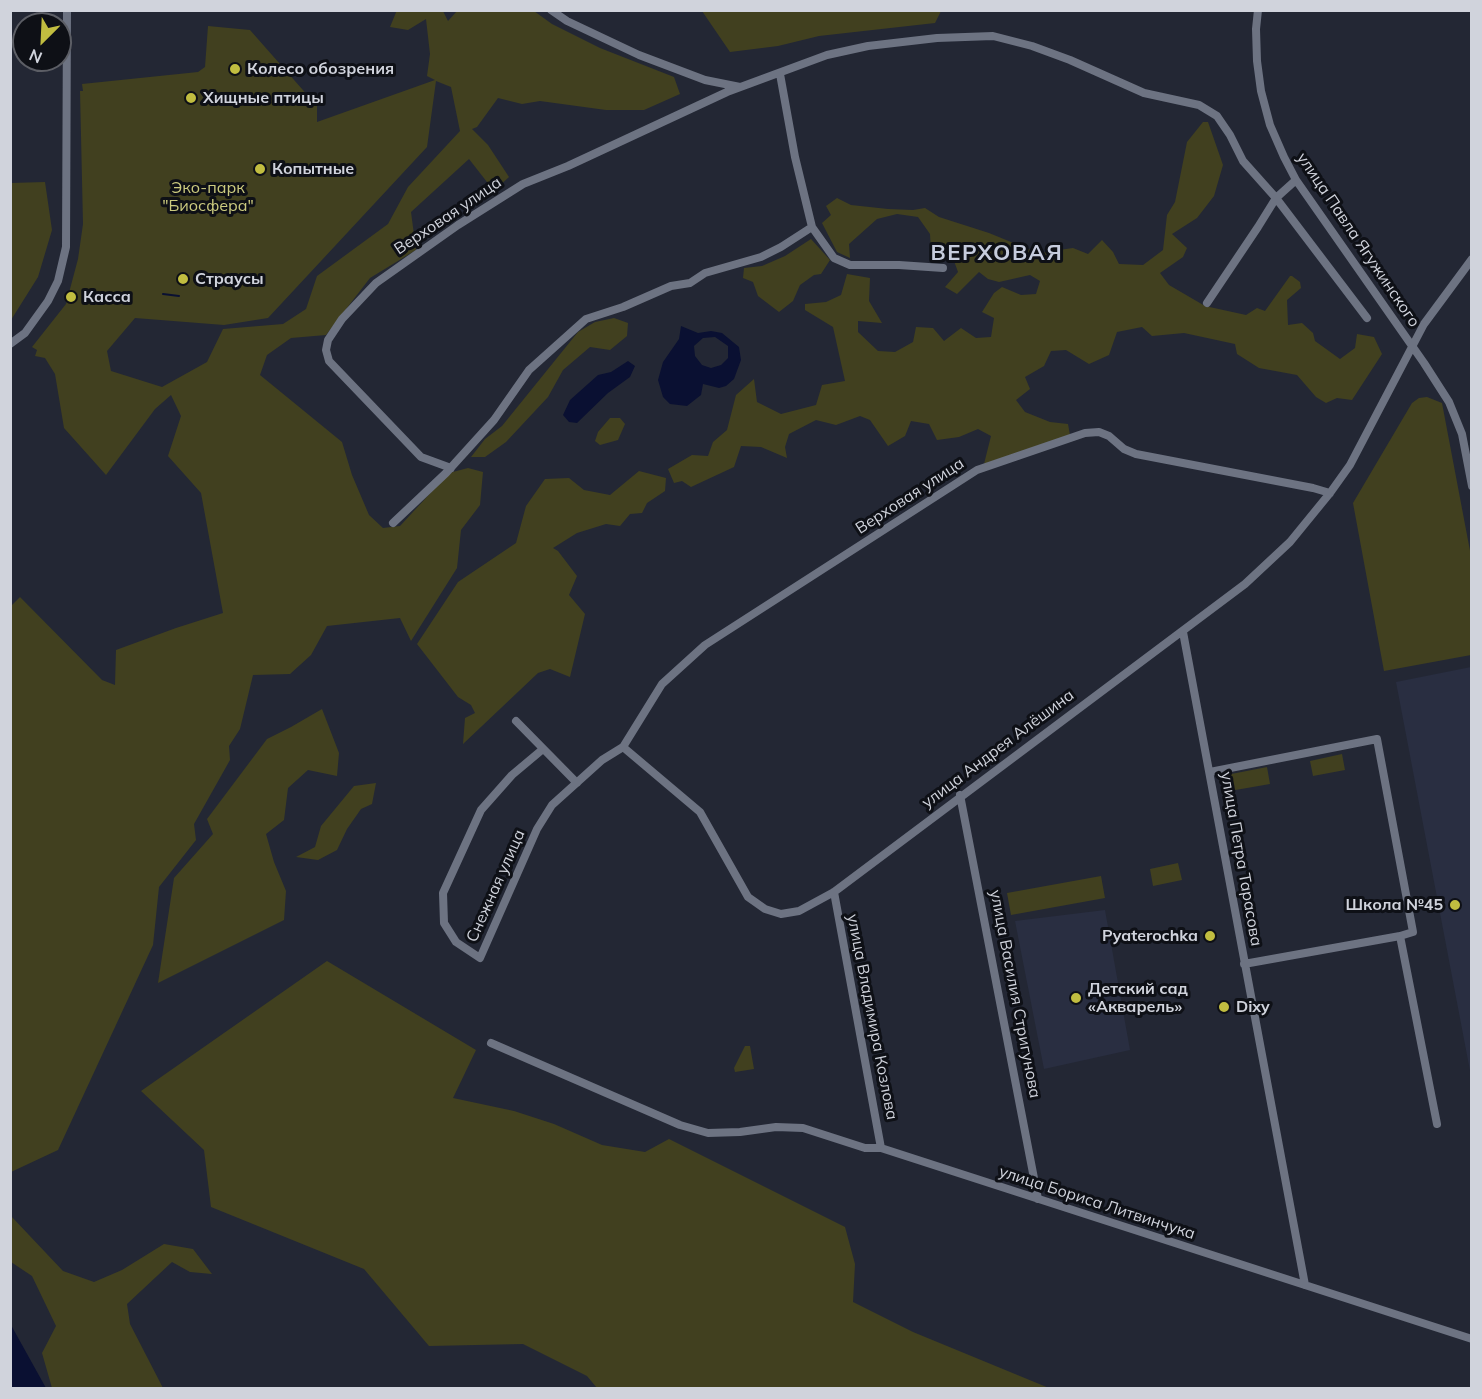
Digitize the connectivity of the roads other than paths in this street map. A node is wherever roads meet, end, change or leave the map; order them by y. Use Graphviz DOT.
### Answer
graph roads {
  1 [pos="68,10"];
  2 [pos="551,10"];
  3 [pos="1258,10"];
  4 [pos="780,74"];
  5 [pos="741,88"];
  6 [pos="1296,180"];
  7 [pos="1276,198"];
  8 [pos="812,227"];
  9 [pos="1472,259"];
  10 [pos="943,268"];
  11 [pos="1207,303"];
  12 [pos="1367,318"];
  13 [pos="10,344"];
  14 [pos="1411,347"];
  15 [pos="451,468"];
  16 [pos="1472,486"];
  17 [pos="1330,493"];
  18 [pos="393,523"];
  19 [pos="1183,632"];
  20 [pos="516,721"];
  21 [pos="623,747"];
  22 [pos="543,749"];
  23 [pos="1210,772"];
  24 [pos="577,783"];
  25 [pos="960,795"];
  26 [pos="834,892"];
  27 [pos="1400,936"];
  28 [pos="1244,964"];
  29 [pos="491,1043"];
  30 [pos="1437,1124"];
  31 [pos="881,1148"];
  32 [pos="1038,1199"];
  33 [pos="1305,1285"];
  34 [pos="1472,1339"];
  1 -- 13 [label="street"];
  2 -- 5 [label="street"];
  3 -- 6 [label="street, улица Павла Ягужинского"];
  4 -- 5 [label="street, Верховая улица"];
  4 -- 7 [label="street, Верховая улица"];
  4 -- 8 [label="street"];
  5 -- 15 [label="street, Верховая улица"];
  6 -- 7 [label="street"];
  6 -- 14 [label="street, улица Павла Ягужинского"];
  7 -- 11 [label="street"];
  7 -- 12 [label="street, Верховая улица"];
  8 -- 10 [label="street"];
  8 -- 15 [label="street"];
  9 -- 14 [label="street"];
  14 -- 16 [label="street, улица Павла Ягужинского"];
  14 -- 17 [label="street"];
  15 -- 18 [label="street"];
  17 -- 19 [label="street"];
  17 -- 21 [label="street, Верховая улица"];
  19 -- 23 [label="street, улица Петра Тарасова"];
  19 -- 25 [label="street, улица Андрея Алёшина"];
  20 -- 22 [label="street"];
  21 -- 24 [label="street, Снежная улица"];
  21 -- 26 [label="street, улица Андрея Алёшина"];
  22 -- 24 [label="street"];
  22 -- 24 [label="street, Снежная улица"];
  23 -- 27 [label="street"];
  23 -- 28 [label="street, улица Петра Тарасова"];
  25 -- 26 [label="street, улица Андрея Алёшина"];
  25 -- 32 [label="street, улица Василия Стригунова"];
  26 -- 31 [label="street, улица Владимира Козлова"];
  27 -- 28 [label="street"];
  27 -- 30 [label="street"];
  28 -- 33 [label="street, улица Петра Тарасова"];
  29 -- 31 [label="street, улица Бориса Литвинчука"];
  31 -- 32 [label="street, улица Бориса Литвинчука"];
  32 -- 33 [label="street, улица Бориса Литвинчука"];
  33 -- 34 [label="street"];
}
